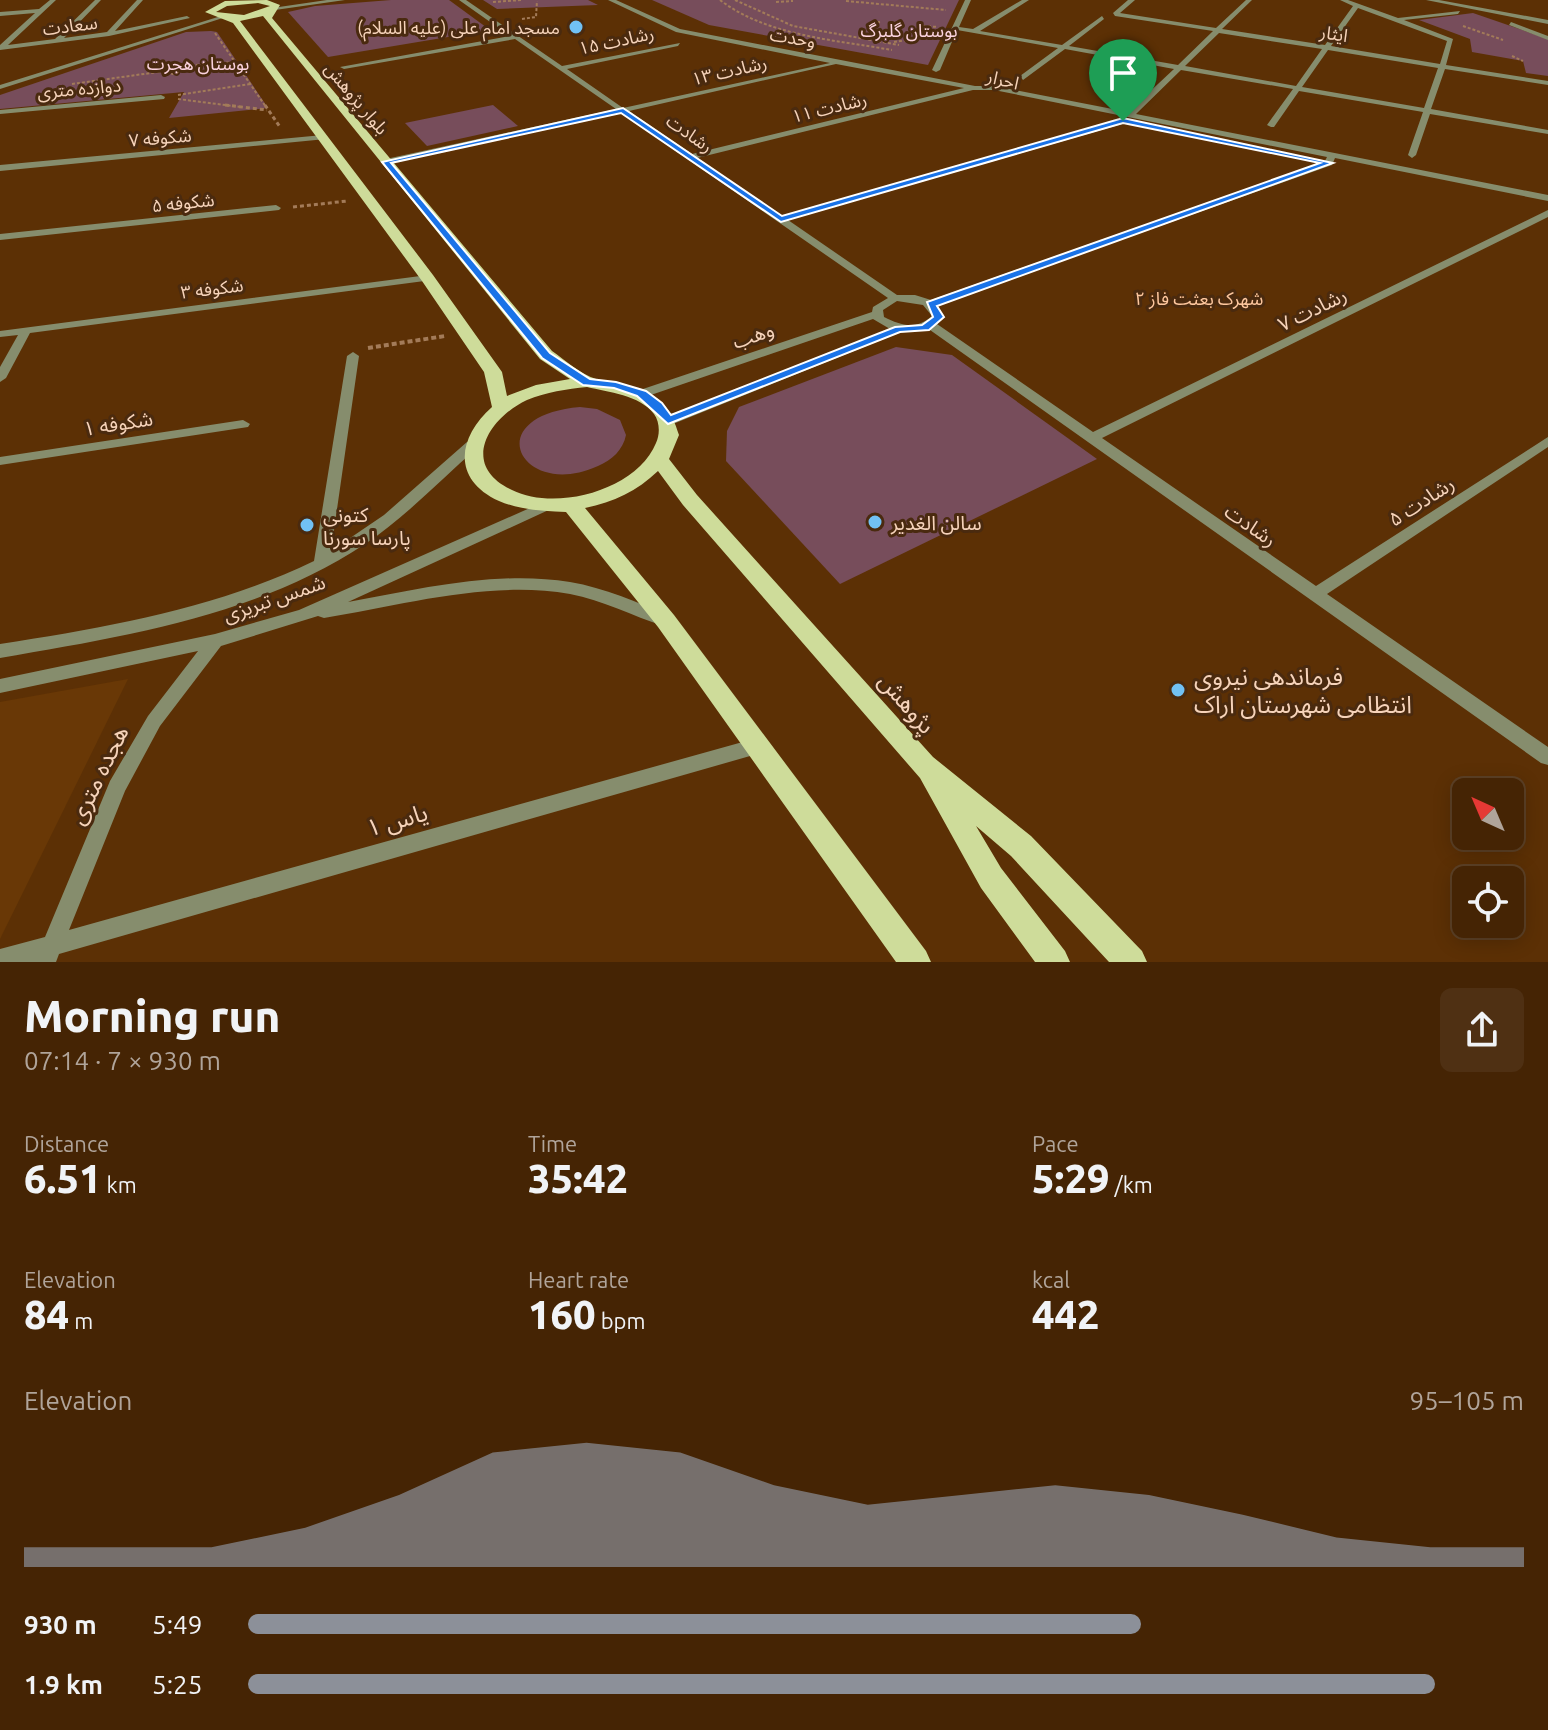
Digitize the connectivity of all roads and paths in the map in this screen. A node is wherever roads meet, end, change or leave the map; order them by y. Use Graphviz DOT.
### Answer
graph roads {
  1 [pos="53,0"];
  2 [pos="98,0"];
  3 [pos="140,0"];
  4 [pos="342,0"];
  5 [pos="462,0"];
  6 [pos="531,0"];
  7 [pos="539,0"];
  8 [pos="611,0"];
  9 [pos="735,0"];
  10 [pos="891,0"];
  11 [pos="968,0"];
  12 [pos="1026,0"];
  13 [pos="1132,0"];
  14 [pos="1249,0"];
  15 [pos="1343,0"];
  16 [pos="1429,0"];
  17 [pos="1455,0"];
  18 [pos="720,1"];
  19 [pos="793,1"];
  20 [pos="846,1"];
  21 [pos="776,2"];
  22 [pos="214,5"];
  23 [pos="269,5"];
  24 [pos="889,5"];
  25 [pos="1357,5"];
  26 [pos="538,8"];
  27 [pos="749,9"];
  28 [pos="41,11"];
  29 [pos="736,11"];
  30 [pos="963,11"];
  31 [pos="1477,11"];
  32 [pos="1458,12"];
  33 [pos="0,14"];
  34 [pos="1429,16"];
  35 [pos="191,17"];
  36 [pos="225,17"];
  37 [pos="1102,18"];
  38 [pos="1548,19"];
  39 [pos="1397,20"];
  40 [pos="880,22"];
  41 [pos="868,24"];
  42 [pos="800,26"];
  43 [pos="955,28"];
  44 [pos="790,30"];
  45 [pos="1218,30"];
  46 [pos="975,31"];
  47 [pos="210,32"];
  48 [pos="109,34"];
  49 [pos="516,37"];
  50 [pos="1548,38"];
  51 [pos="908,40"];
  52 [pos="57,41"];
  53 [pos="894,42"];
  54 [pos="678,44"];
  55 [pos="1513,44"];
  56 [pos="899,45"];
  57 [pos="1063,46"];
  58 [pos="1,47"];
  59 [pos="1329,48"];
  60 [pos="892,50"];
  61 [pos="235,62"];
  62 [pos="842,62"];
  63 [pos="1444,66"];
  64 [pos="344,67"];
  65 [pos="1178,67"];
  66 [pos="188,68"];
  67 [pos="561,68"];
  68 [pos="936,70"];
  69 [pos="158,72"];
  70 [pos="0,78"];
  71 [pos="1023,78"];
  72 [pos="1548,83"];
  73 [pos="250,84"];
  74 [pos="67,85"];
  75 [pos="0,87"];
  76 [pos="975,88"];
  77 [pos="1298,88"];
  78 [pos="161,97"];
  79 [pos="268,110"];
  80 [pos="623,110"];
  81 [pos="1430,111"];
  82 [pos="0,112"];
  83 [pos="1127,118"];
  84 [pos="1271,125"];
  85 [pos="1548,132"];
  86 [pos="323,137"];
  87 [pos="289,140"];
  88 [pos="1412,155"];
  89 [pos="690,157"];
  90 [pos="1331,159"];
  91 [pos="386,162"];
  92 [pos="0,168"];
  93 [pos="1548,198"];
  94 [pos="369,199"];
  95 [pos="1548,206"];
  96 [pos="276,208"];
  97 [pos="1548,213"];
  98 [pos="781,219"];
  99 [pos="0,237"];
  100 [pos="428,278"];
  101 [pos="895,298"];
  102 [pos="931,304"];
  103 [pos="876,314"];
  104 [pos="931,325"];
  105 [pos="899,329"];
  106 [pos="26,331"];
  107 [pos="466,333"];
  108 [pos="0,334"];
  109 [pos="353,356"];
  110 [pos="0,378"];
  111 [pos="587,382"];
  112 [pos="641,394"];
  113 [pos="501,407"];
  114 [pos="668,421"];
  115 [pos="243,424"];
  116 [pos="1092,438"];
  117 [pos="1548,441"];
  118 [pos="472,445"];
  119 [pos="0,461"];
  120 [pos="661,461"];
  121 [pos="559,505"];
  122 [pos="321,564"];
  123 [pos="1315,594"];
  124 [pos="304,615"];
  125 [pos="666,621"];
  126 [pos="215,641"];
  127 [pos="0,651"];
  128 [pos="0,686"];
  129 [pos="757,746"];
  130 [pos="1548,757"];
  131 [pos="924,765"];
  132 [pos="48,953"];
  133 [pos="0,960"];
  134 [pos="915,962"];
  135 [pos="1054,962"];
  136 [pos="1131,962"];
  1 -- 28 [label="street"];
  2 -- 52 [label="street"];
  3 -- 48 [label="street"];
  4 -- 23 [label="street"];
  5 -- 49 [label="street, رشادت"];
  6 -- 7 [label="path"];
  7 -- 26 [label="path"];
  8 -- 62 [label="street, وحدت"];
  9 -- 18 [label="path"];
  9 -- 27 [label="path"];
  10 -- 24 [label="path"];
  11 -- 30 [label="street"];
  12 -- 46 [label="street"];
  13 -- 45 [label="street, ایثار"];
  14 -- 45 [label="street"];
  15 -- 25 [label="street"];
  16 -- 31 [label="street"];
  17 -- 38 [label="street"];
  18 -- 29 [label="path"];
  19 -- 21 [label="path"];
  20 -- 24 [label="path"];
  22 -- 23 [label="main road"];
  22 -- 35 [label="street"];
  22 -- 36 [label="main road"];
  23 -- 36 [label="main road"];
  23 -- 91 [label="main road, بلوار پژوهش"];
  24 -- 30 [label="path"];
  25 -- 39 [label="street"];
  25 -- 59 [label="street"];
  27 -- 29 [label="path"];
  27 -- 42 [label="path"];
  28 -- 33 [label="street"];
  28 -- 58 [label="street"];
  29 -- 44 [label="path"];
  30 -- 43 [label="street"];
  31 -- 38 [label="street"];
  31 -- 50 [label="street"];
  32 -- 34 [label="street"];
  34 -- 39 [label="street"];
  34 -- 55 [label="path"];
  35 -- 48 [label="street, سعادت"];
  35 -- 70 [label="street"];
  36 -- 75 [label="street"];
  36 -- 86 [label="main road"];
  37 -- 57 [label="street"];
  39 -- 63 [label="street"];
  40 -- 41 [label="path"];
  42 -- 44 [label="path"];
  42 -- 56 [label="path"];
  43 -- 46 [label="street"];
  43 -- 68 [label="street"];
  44 -- 60 [label="path"];
  45 -- 59 [label="street, ایثار"];
  45 -- 65 [label="street"];
  46 -- 57 [label="street"];
  47 -- 61 [label="path"];
  48 -- 52 [label="street, سعادت"];
  49 -- 64 [label="street"];
  49 -- 67 [label="street, رشادت"];
  51 -- 53 [label="path"];
  52 -- 58 [label="street, سعادت"];
  54 -- 67 [label="street, رشادت ۱۵"];
  57 -- 65 [label="street"];
  57 -- 71 [label="street"];
  59 -- 63 [label="street, ایثار"];
  59 -- 77 [label="street"];
  61 -- 66 [label="path"];
  61 -- 73 [label="path"];
  62 -- 76 [label="street, وحدت"];
  62 -- 80 [label="street, رشادت ۱۳"];
  63 -- 72 [label="street, ایثار"];
  63 -- 81 [label="street"];
  65 -- 77 [label="street"];
  65 -- 83 [label="street"];
  66 -- 69 [label="path"];
  66 -- 69 [label="path"];
  67 -- 80 [label="street, رشادت"];
  69 -- 74 [label="path"];
  73 -- 78 [label="path"];
  73 -- 79 [label="path"];
  76 -- 83 [label="street, احرار"];
  76 -- 89 [label="street, رشادت ۱۱"];
  77 -- 81 [label="street"];
  77 -- 84 [label="street"];
  78 -- 79 [label="path"];
  78 -- 82 [label="street, دوازده متری"];
  79 -- 87 [label="path"];
  80 -- 89 [label="street, رشادت"];
  80 -- 91 [label="street, رشادت ۱۳"];
  81 -- 85 [label="street"];
  81 -- 88 [label="street"];
  83 -- 90 [label="street, احرار"];
  83 -- 98 [label="street"];
  86 -- 87 [label="street, شکوفه ۷"];
  86 -- 94 [label="main road"];
  87 -- 92 [label="street, شکوفه ۷"];
  89 -- 98 [label="street, رشادت"];
  90 -- 93 [label="street, احرار"];
  90 -- 95 [label="street, احرار"];
  90 -- 102 [label="street"];
  91 -- 111 [label="main road, بلوار پژوهش"];
  94 -- 96 [label="path"];
  94 -- 100 [label="main road"];
  96 -- 99 [label="street, شکوفه ۵"];
  97 -- 116 [label="street, رشادت ۷"];
  98 -- 101 [label="street, رشادت"];
  100 -- 106 [label="street, شکوفه ۳"];
  100 -- 107 [label="main road"];
  101 -- 102 [label="street"];
  101 -- 103 [label="street"];
  102 -- 104 [label="street"];
  103 -- 105 [label="street"];
  103 -- 112 [label="street, وهب"];
  104 -- 105 [label="street"];
  104 -- 116 [label="street, رشادت"];
  105 -- 114 [label="street"];
  106 -- 108 [label="street, شکوفه ۳"];
  106 -- 110 [label="street"];
  107 -- 109 [label="path"];
  107 -- 113 [label="main road"];
  109 -- 122 [label="street"];
  111 -- 112 [label="main road"];
  111 -- 113 [label="main road"];
  112 -- 114 [label="main road"];
  113 -- 118 [label="main road"];
  114 -- 120 [label="main road"];
  115 -- 119 [label="street, شکوفه ۱"];
  116 -- 123 [label="street, رشادت"];
  117 -- 123 [label="street, رشادت ۵"];
  118 -- 121 [label="main road"];
  118 -- 122 [label="street, شمس تبریزی"];
  120 -- 121 [label="main road"];
  120 -- 131 [label="main road, پژوهش"];
  121 -- 124 [label="street, شمس تبریزی"];
  121 -- 125 [label="main road"];
  122 -- 127 [label="street, شمس تبریزی"];
  123 -- 130 [label="street, رشادت"];
  124 -- 125 [label="street"];
  124 -- 126 [label="street, شمس تبریزی"];
  125 -- 129 [label="main road"];
  126 -- 128 [label="street, شمس تبریزی"];
  126 -- 132 [label="street, هجده متری"];
  129 -- 132 [label="street, یاس ۱"];
  129 -- 134 [label="main road"];
  131 -- 135 [label="main road"];
  131 -- 136 [label="main road, پژوهش"];
  132 -- 133 [label="street, یاس ۱"];
}
